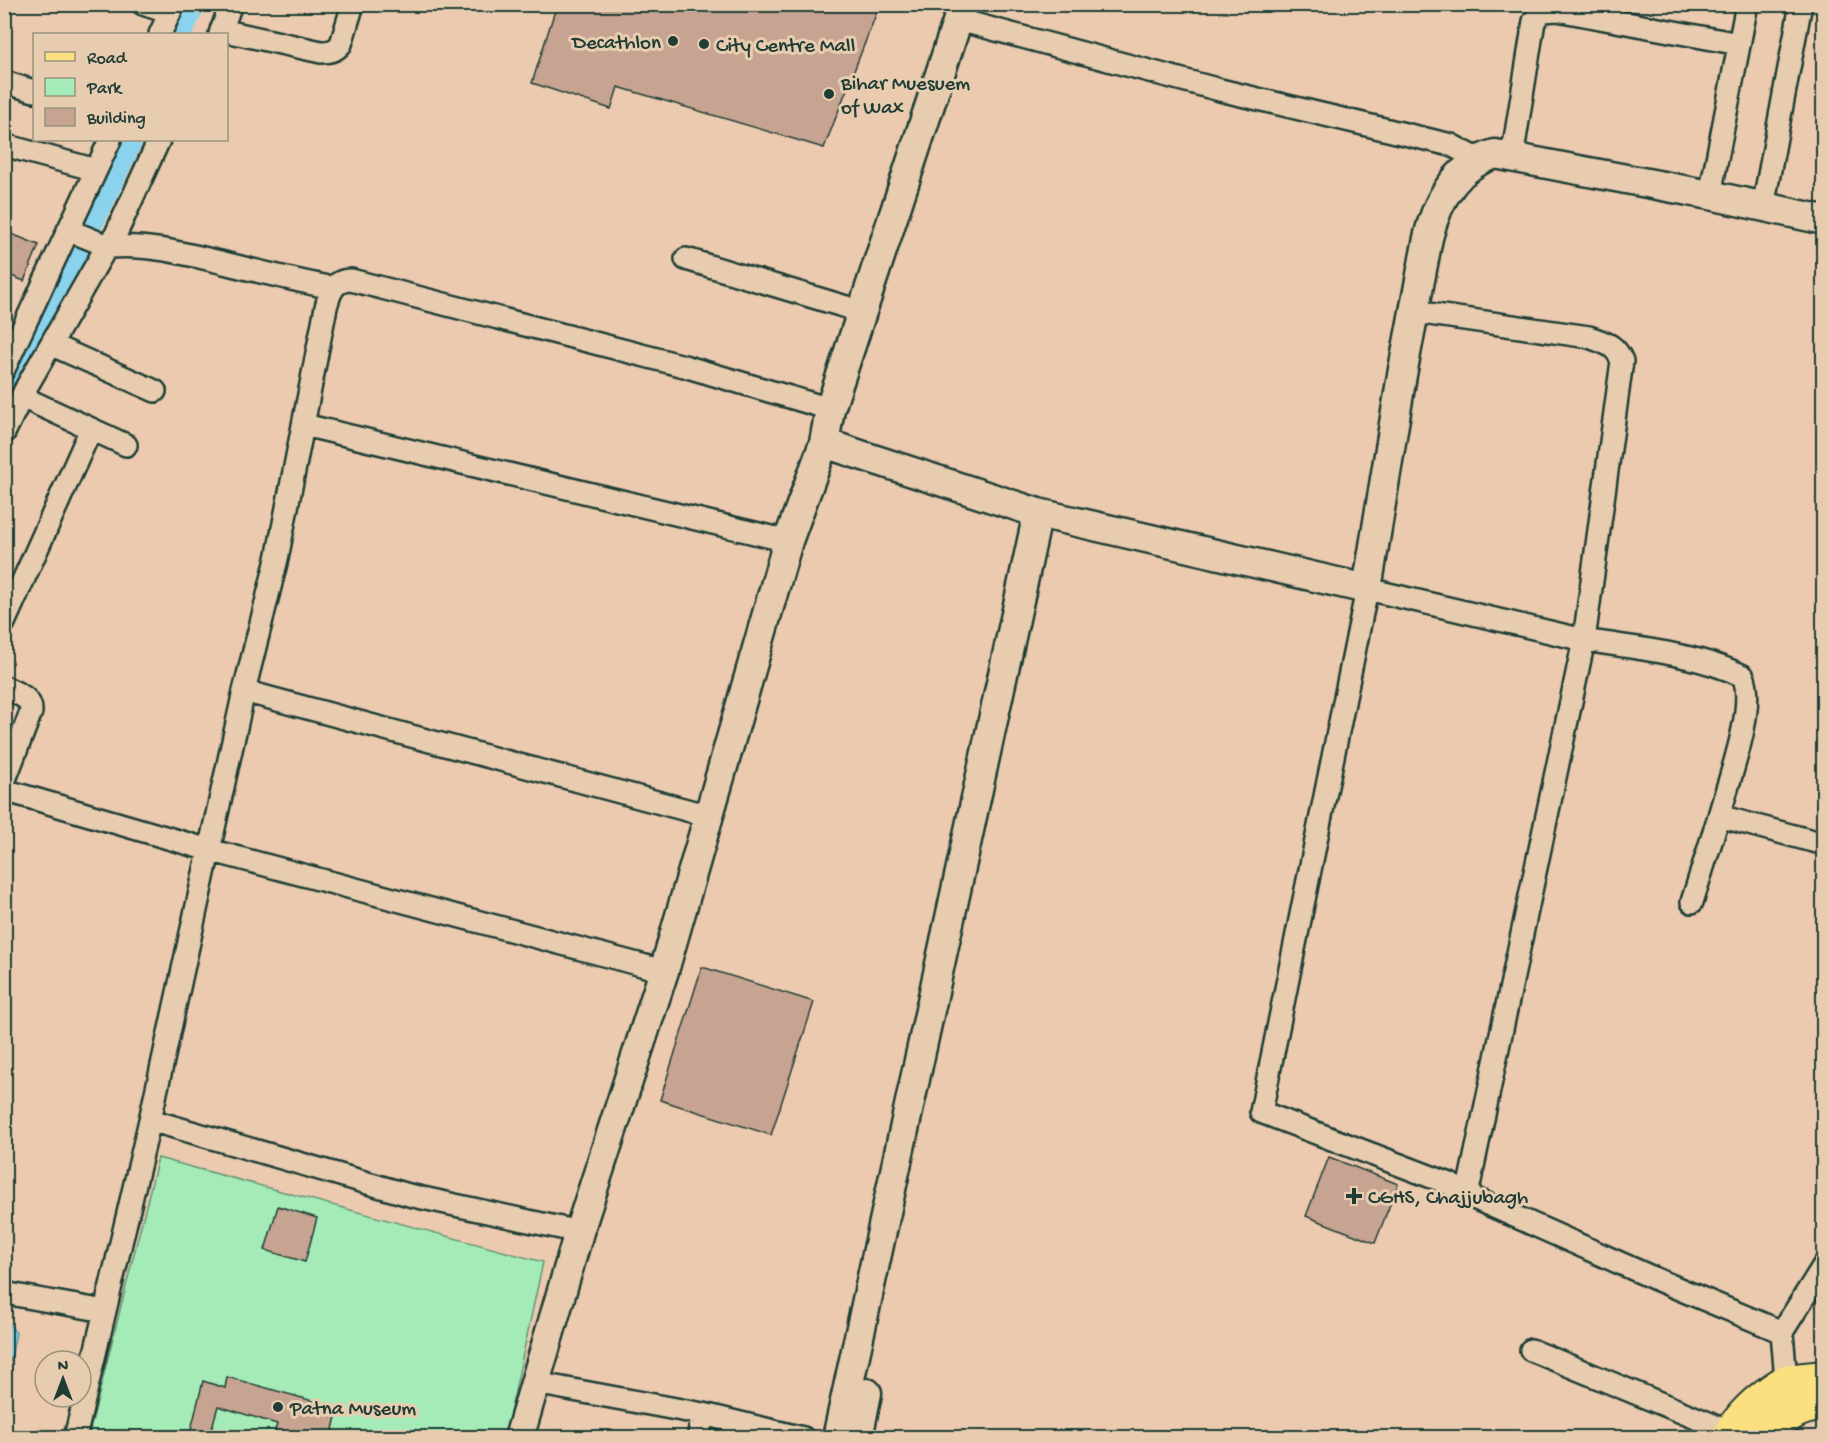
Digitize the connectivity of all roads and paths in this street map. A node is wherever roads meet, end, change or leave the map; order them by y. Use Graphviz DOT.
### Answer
graph roads {
  1 [pos="143,4"];
  2 [pos="231,4"];
  3 [pos="353,4"];
  4 [pos="1747,4"];
  5 [pos="1801,4"];
  6 [pos="172,8"];
  7 [pos="961,13"];
  8 [pos="220,32"];
  9 [pos="160,33"];
  10 [pos="228,34"];
  11 [pos="1739,44"];
  12 [pos="4,82"];
  13 [pos="33,91"];
  14 [pos="110,141"];
  15 [pos="158,141"];
  16 [pos="4,145"];
  17 [pos="1512,158"];
  18 [pos="1479,159"];
  19 [pos="96,170"];
  20 [pos="1710,195"];
  21 [pos="1763,207"];
  22 [pos="1824,220"];
  23 [pos="72,232"];
  24 [pos="104,244"];
  25 [pos="686,259"];
  26 [pos="333,288"];
  27 [pos="863,312"];
  28 [pos="1415,312"];
  29 [pos="52,345"];
  30 [pos="4,369"];
  31 [pos="155,391"];
  32 [pos="22,397"];
  33 [pos="830,409"];
  34 [pos="304,425"];
  35 [pos="91,429"];
  36 [pos="4,433"];
  37 [pos="824,443"];
  38 [pos="126,445"];
  39 [pos="1047,515"];
  40 [pos="788,541"];
  41 [pos="1367,589"];
  42 [pos="4,623"];
  43 [pos="1584,640"];
  44 [pos="4,687"];
  45 [pos="244,691"];
  46 [pos="990,771"];
  47 [pos="4,782"];
  48 [pos="4,790"];
  49 [pos="709,816"];
  50 [pos="1719,816"];
  51 [pos="1824,844"];
  52 [pos="209,850"];
  53 [pos="1692,902"];
  54 [pos="664,971"];
  55 [pos="150,1120"];
  56 [pos="1467,1195"];
  57 [pos="579,1232"];
  58 [pos="1824,1264"];
  59 [pos="4,1293"];
  60 [pos="105,1311"];
  61 [pos="1782,1332"];
  62 [pos="1531,1350"];
  63 [pos="1824,1377"];
  64 [pos="1786,1381"];
  65 [pos="535,1383"];
  66 [pos="1824,1406"];
  67 [pos="703,1414"];
  68 [pos="1729,1435"];
  69 [pos="75,1437"];
  70 [pos="519,1437"];
  71 [pos="698,1437"];
  72 [pos="803,1437"];
  73 [pos="837,1437"];
  74 [pos="858,1437"];
  75 [pos="1764,1437"];
  1 -- 6 [label="street"];
  2 -- 8 [label="street"];
  3 -- 10 [label="street"];
  4 -- 11 [label="street"];
  5 -- 21 [label="street"];
  6 -- 9 [label="street"];
  7 -- 18 [label="street"];
  7 -- 27 [label="street"];
  11 -- 17 [label="street"];
  11 -- 20 [label="street"];
  12 -- 13 [label="street"];
  14 -- 19 [label="street"];
  15 -- 24 [label="street"];
  16 -- 19 [label="street"];
  17 -- 18 [label="street"];
  17 -- 20 [label="street"];
  18 -- 28 [label="street"];
  19 -- 23 [label="street"];
  20 -- 21 [label="street"];
  21 -- 22 [label="street"];
  23 -- 24 [label="street"];
  23 -- 30 [label="street"];
  24 -- 26 [label="street"];
  24 -- 29 [label="street"];
  25 -- 27 [label="street"];
  26 -- 33 [label="street"];
  26 -- 34 [label="street"];
  27 -- 33 [label="street"];
  28 -- 41 [label="street"];
  28 -- 43 [label="street"];
  29 -- 31 [label="street"];
  29 -- 32 [label="street"];
  32 -- 35 [label="street"];
  32 -- 36 [label="street"];
  33 -- 37 [label="street"];
  34 -- 40 [label="street"];
  34 -- 45 [label="street"];
  35 -- 38 [label="street"];
  35 -- 42 [label="street"];
  37 -- 39 [label="street"];
  37 -- 40 [label="street"];
  39 -- 41 [label="street"];
  39 -- 46 [label="street"];
  40 -- 49 [label="street"];
  41 -- 43 [label="street"];
  41 -- 56 [label="street"];
  43 -- 50 [label="street"];
  43 -- 56 [label="street"];
  44 -- 47 [label="street"];
  45 -- 49 [label="street"];
  45 -- 52 [label="street"];
  46 -- 73 [label="street"];
  46 -- 74 [label="street"];
  48 -- 52 [label="street"];
  49 -- 54 [label="street"];
  50 -- 51 [label="street"];
  50 -- 53 [label="street"];
  52 -- 54 [label="street"];
  52 -- 55 [label="street"];
  54 -- 57 [label="street"];
  55 -- 57 [label="street"];
  55 -- 60 [label="street"];
  56 -- 61 [label="street"];
  57 -- 65 [label="street"];
  58 -- 61 [label="street"];
  59 -- 60 [label="street"];
  60 -- 69 [label="street"];
  61 -- 64 [label="street"];
  62 -- 68 [label="street"];
  63 -- 64 [label="main road"];
  64 -- 68 [label="main road"];
  65 -- 67 [label="street"];
  65 -- 70 [label="street"];
  66 -- 75 [label="main road"];
  67 -- 71 [label="street"];
  67 -- 72 [label="street"];
}
